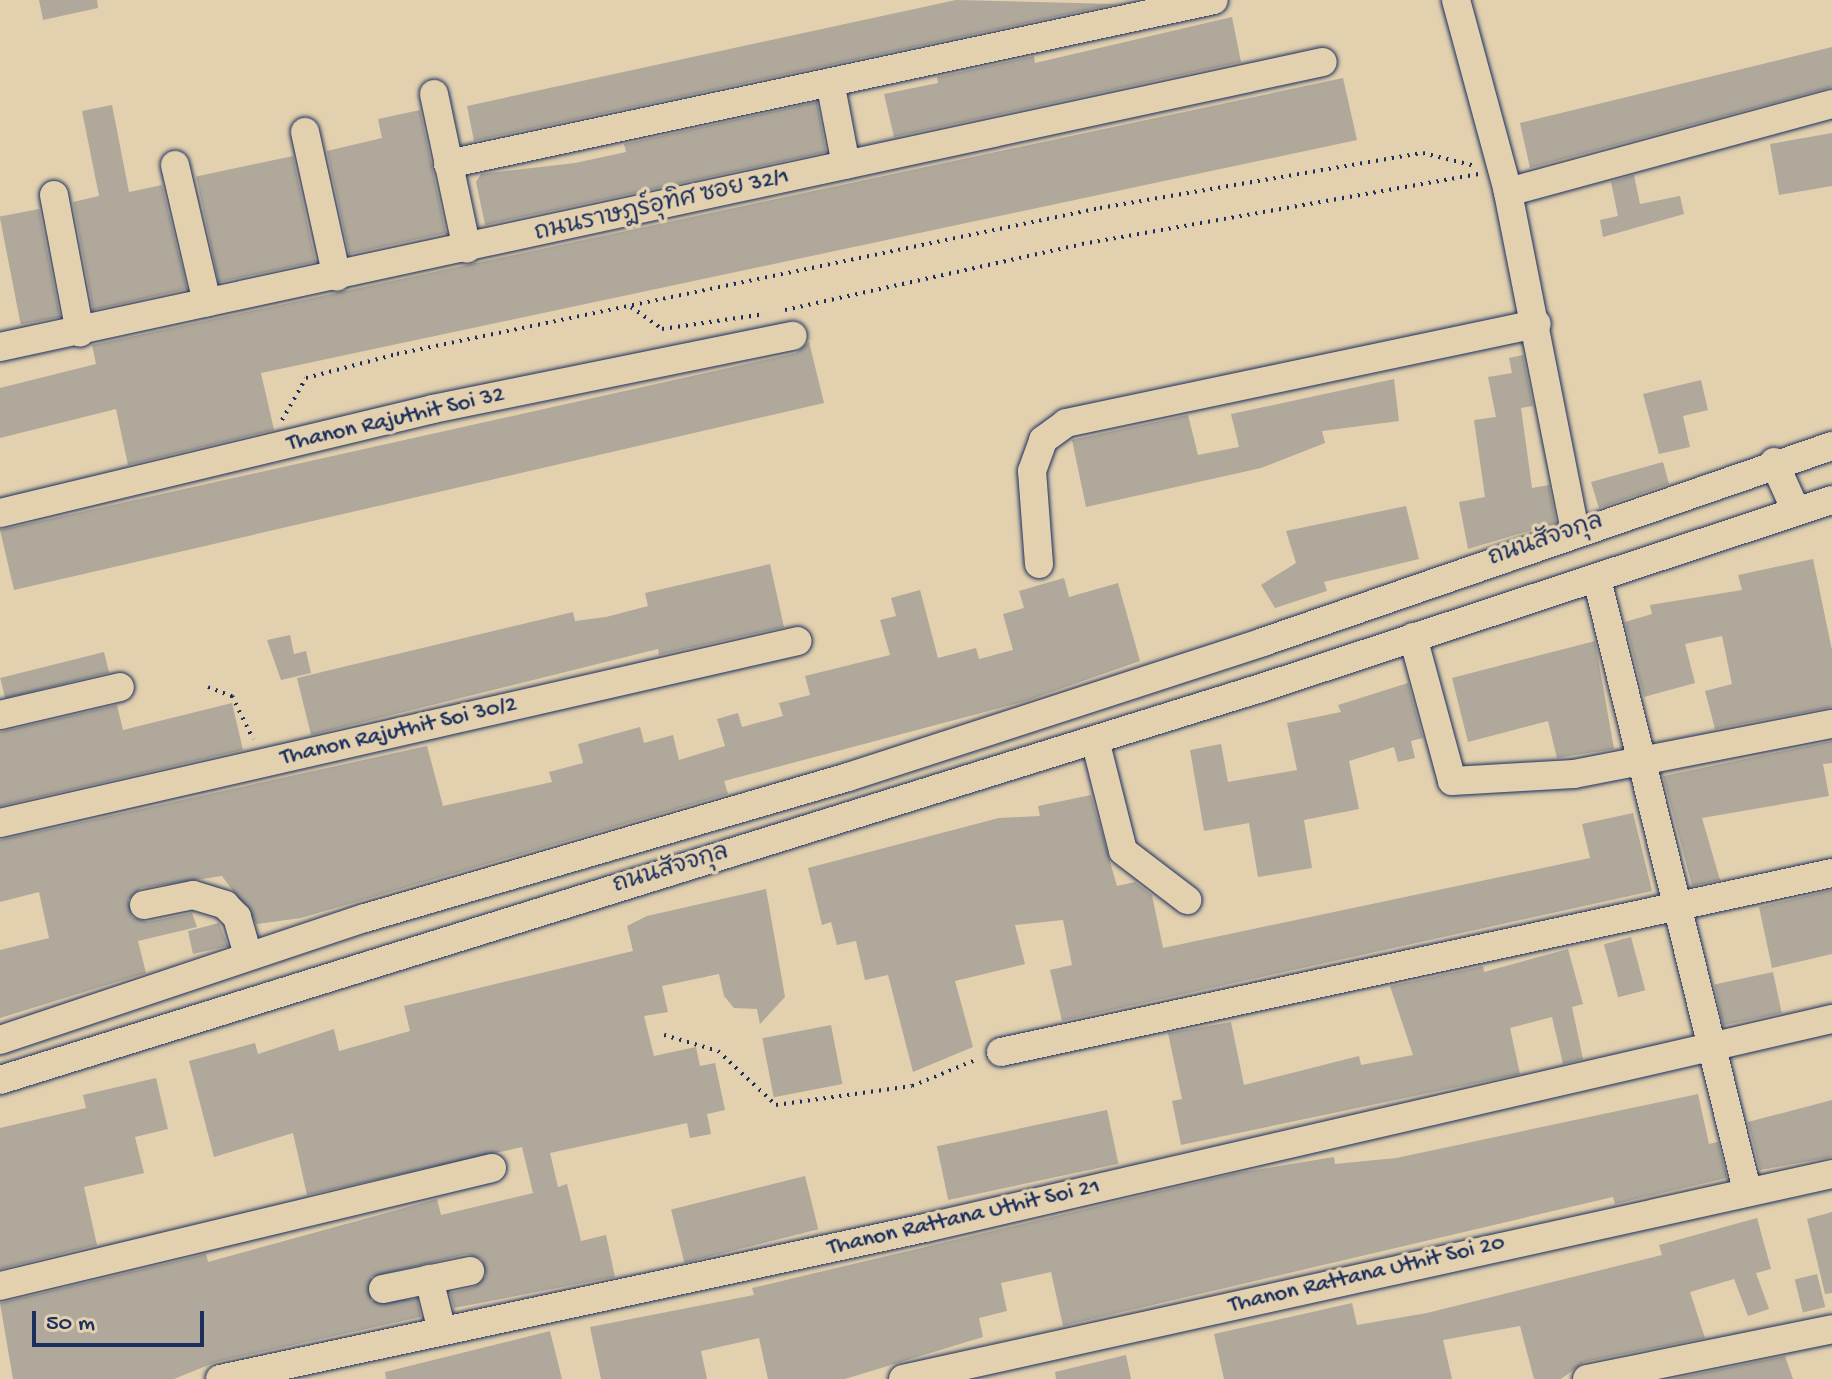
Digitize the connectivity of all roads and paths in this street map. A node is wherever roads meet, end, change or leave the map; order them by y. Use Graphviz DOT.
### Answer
graph roads {
  1 [pos="1214,0"];
  2 [pos="1456,0"];
  3 [pos="1323,62"];
  4 [pos="831,87"];
  5 [pos="434,94"];
  6 [pos="1832,104"];
  7 [pos="305,132"];
  8 [pos="448,164"];
  9 [pos="175,165"];
  10 [pos="846,165"];
  11 [pos="1504,181"];
  12 [pos="54,195"];
  13 [pos="467,249"];
  14 [pos="337,277"];
  15 [pos="207,302"];
  16 [pos="629,306"];
  17 [pos="1537,324"];
  18 [pos="80,333"];
  19 [pos="793,336"];
  20 [pos="0,347"];
  21 [pos="280,446"];
  22 [pos="1832,446"];
  23 [pos="1774,462"];
  24 [pos="1832,500"];
  25 [pos="1796,511"];
  26 [pos="0,513"];
  27 [pos="1575,531"];
  28 [pos="1039,564"];
  29 [pos="1597,579"];
  30 [pos="1413,637"];
  31 [pos="798,641"];
  32 [pos="1263,642"];
  33 [pos="1342,660"];
  34 [pos="120,687"];
  35 [pos="208,687"];
  36 [pos="0,715"];
  37 [pos="1832,724"];
  38 [pos="1095,740"];
  39 [pos="263,763"];
  40 [pos="1639,764"];
  41 [pos="0,823"];
  42 [pos="1832,873"];
  43 [pos="1187,900"];
  44 [pos="1678,904"];
  45 [pos="144,905"];
  46 [pos="248,955"];
  47 [pos="1832,1019"];
  48 [pos="664,1035"];
  49 [pos="0,1040"];
  50 [pos="1706,1043"];
  51 [pos="1001,1052"];
  52 [pos="0,1080"];
  53 [pos="492,1168"];
  54 [pos="1832,1174"];
  55 [pos="1747,1190"];
  56 [pos="470,1271"];
  57 [pos="429,1279"];
  58 [pos="0,1286"];
  59 [pos="383,1289"];
  60 [pos="1832,1329"];
  61 [pos="442,1331"];
  62 [pos="220,1379"];
  63 [pos="903,1379"];
  64 [pos="1587,1379"];
  1 -- 4 [label="street"];
  2 -- 11 [label="street"];
  3 -- 10 [label="street, ถนนราษฎร์อุทิศ ซอย 32/1"];
  4 -- 8 [label="street"];
  4 -- 10 [label="street"];
  5 -- 8 [label="street"];
  6 -- 11 [label="street"];
  7 -- 14 [label="street"];
  8 -- 13 [label="street"];
  9 -- 15 [label="street"];
  10 -- 13 [label="street, ถนนราษฎร์อุทิศ ซอย 32/1"];
  11 -- 16 [label="path"];
  11 -- 16 [label="path"];
  11 -- 17 [label="street"];
  12 -- 18 [label="street"];
  13 -- 14 [label="street, ถนนราษฎร์อุทิศ ซอย 32/1"];
  14 -- 15 [label="street, ถนนราษฎร์อุทิศ ซอย 32/1"];
  15 -- 18 [label="street, ถนนราษฎร์อุทิศ ซอย 32/1"];
  16 -- 21 [label="path"];
  17 -- 27 [label="street"];
  17 -- 28 [label="street"];
  18 -- 20 [label="street, ถนนราษฎร์อุทิศ ซอย 32/1"];
  19 -- 21 [label="street, Thanon Rajuthit Soi 32"];
  21 -- 26 [label="street, Thanon Rajuthit Soi 32"];
  22 -- 23 [label="street, ถนนสัจจกุล"];
  23 -- 25 [label="street"];
  23 -- 27 [label="street, ถนนสัจจกุล"];
  24 -- 25 [label="street, ถนนสัจจกุล"];
  25 -- 29 [label="street, ถนนสัจจกุล"];
  27 -- 32 [label="street, ถนนสัจจกุล"];
  29 -- 30 [label="street, ถนนสัจจกุล"];
  29 -- 40 [label="street"];
  30 -- 33 [label="street, ถนนสัจจกุล"];
  30 -- 40 [label="street"];
  31 -- 39 [label="street, Thanon Rajuthit Soi 30/2"];
  32 -- 33 [label="street"];
  32 -- 46 [label="street, ถนนสัจจกุล"];
  33 -- 38 [label="street, ถนนสัจจกุล"];
  34 -- 36 [label="street"];
  35 -- 39 [label="path"];
  37 -- 40 [label="street"];
  38 -- 43 [label="street"];
  38 -- 52 [label="street, ถนนสัจจกุล"];
  39 -- 41 [label="street, Thanon Rajuthit Soi 30/2"];
  40 -- 44 [label="street"];
  42 -- 44 [label="street"];
  44 -- 50 [label="street"];
  44 -- 51 [label="street"];
  45 -- 46 [label="street"];
  46 -- 49 [label="street, ถนนสัจจกุล"];
  47 -- 50 [label="street, Thanon Rattana Uthit Soi 21"];
  48 -- 51 [label="path"];
  50 -- 55 [label="street"];
  50 -- 61 [label="street, Thanon Rattana Uthit Soi 21"];
  53 -- 58 [label="street"];
  54 -- 55 [label="street, Thanon Rattana Uthit Soi 20"];
  55 -- 63 [label="street, Thanon Rattana Uthit Soi 20"];
  56 -- 57 [label="street"];
  57 -- 59 [label="street"];
  57 -- 61 [label="street"];
  60 -- 64 [label="street"];
  61 -- 62 [label="street, Thanon Rattana Uthit Soi 21"];
}
